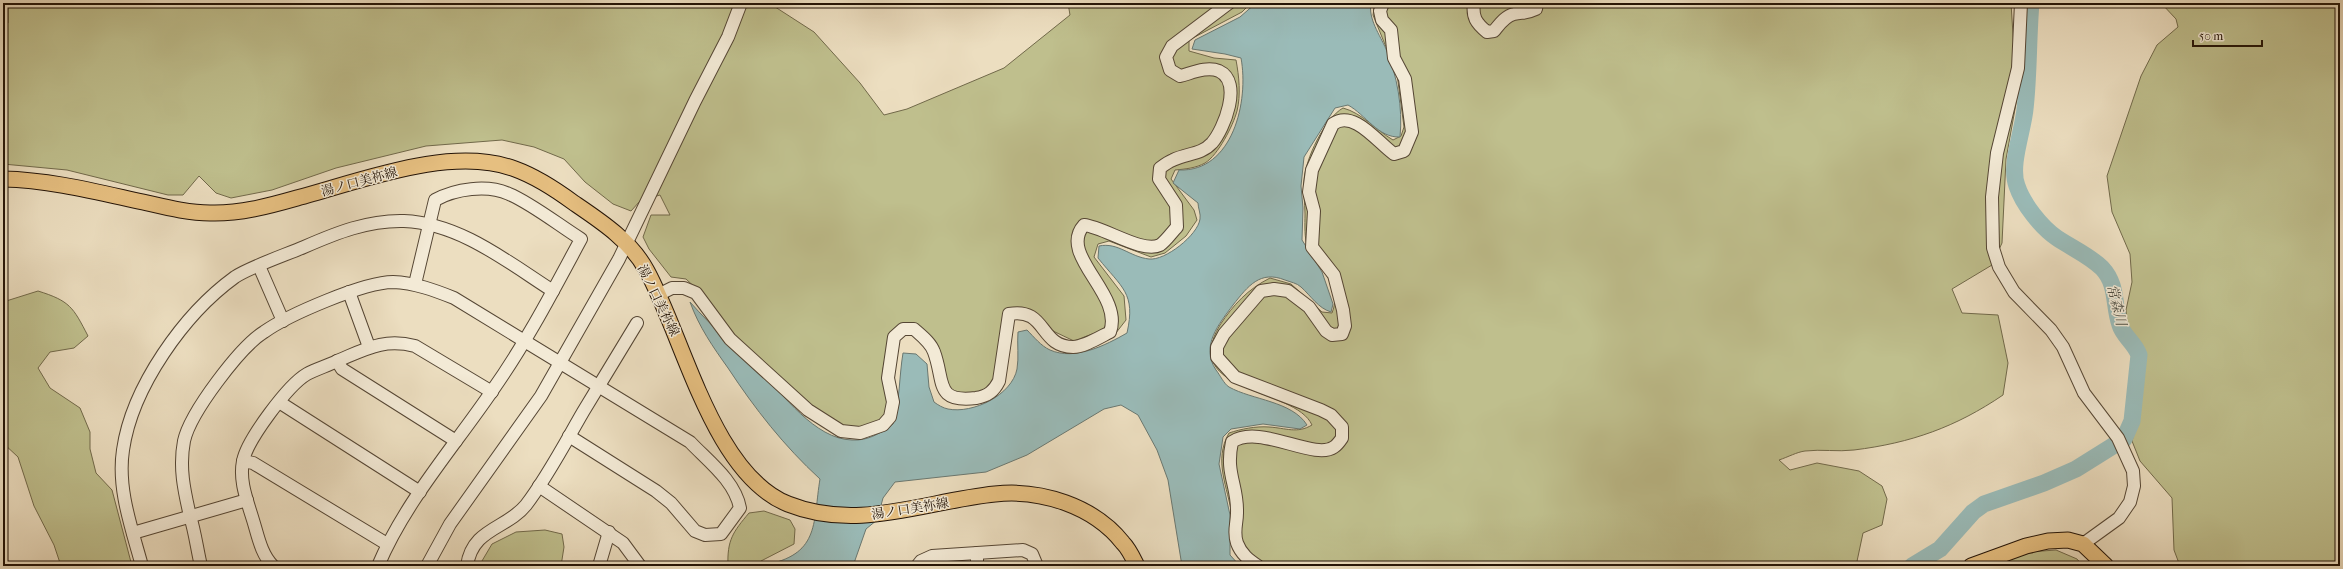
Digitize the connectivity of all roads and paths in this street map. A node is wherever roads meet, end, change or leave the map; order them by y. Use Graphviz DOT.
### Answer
graph roads {
  1 [pos="741,3"];
  2 [pos="1229,3"];
  3 [pos="1383,3"];
  4 [pos="1474,3"];
  5 [pos="1537,3"];
  6 [pos="2021,3"];
  7 [pos="3,179"];
  8 [pos="428,226"];
  9 [pos="627,244"];
  10 [pos="259,266"];
  11 [pos="415,284"];
  12 [pos="554,291"];
  13 [pos="349,292"];
  14 [pos="658,295"];
  15 [pos="283,321"];
  16 [pos="637,323"];
  17 [pos="525,342"];
  18 [pos="369,347"];
  19 [pos="337,361"];
  20 [pos="560,363"];
  21 [pos="598,386"];
  22 [pos="492,392"];
  23 [pos="279,402"];
  24 [pos="569,436"];
  25 [pos="456,441"];
  26 [pos="243,460"];
  27 [pos="539,486"];
  28 [pos="420,492"];
  29 [pos="247,500"];
  30 [pos="190,515"];
  31 [pos="134,532"];
  32 [pos="609,532"];
  33 [pos="387,544"];
  34 [pos="2083,544"];
  35 [pos="977,553"];
  36 [pos="142,566"];
  37 [pos="201,566"];
  38 [pos="273,566"];
  39 [pos="378,566"];
  40 [pos="427,566"];
  41 [pos="467,566"];
  42 [pos="599,566"];
  43 [pos="640,566"];
  44 [pos="917,566"];
  45 [pos="977,566"];
  46 [pos="1037,566"];
  47 [pos="1137,566"];
  48 [pos="1258,566"];
  49 [pos="1971,566"];
  50 [pos="2106,566"];
  1 -- 9 [label="street"];
  2 -- 14 [label="street"];
  3 -- 48 [label="street"];
  4 -- 5 [label="street"];
  6 -- 34 [label="street"];
  7 -- 9 [label="main road, 湯ノ口美祢線"];
  8 -- 10 [label="street"];
  8 -- 11 [label="street"];
  8 -- 12 [label="street"];
  8 -- 12 [label="street"];
  9 -- 14 [label="main road, 湯ノ口美祢線"];
  9 -- 20 [label="street"];
  10 -- 15 [label="street"];
  10 -- 31 [label="street"];
  11 -- 13 [label="street"];
  11 -- 17 [label="street"];
  12 -- 17 [label="street"];
  13 -- 15 [label="street"];
  13 -- 18 [label="street"];
  14 -- 47 [label="main road, 湯ノ口美祢線"];
  15 -- 30 [label="street"];
  16 -- 21 [label="street"];
  17 -- 20 [label="street"];
  17 -- 22 [label="street"];
  18 -- 19 [label="street"];
  18 -- 22 [label="street"];
  19 -- 23 [label="street"];
  19 -- 25 [label="street"];
  20 -- 21 [label="street"];
  20 -- 40 [label="street"];
  21 -- 24 [label="street"];
  21 -- 24 [label="street"];
  22 -- 25 [label="street"];
  23 -- 26 [label="street"];
  23 -- 28 [label="street"];
  24 -- 27 [label="street"];
  25 -- 28 [label="street"];
  26 -- 29 [label="street"];
  26 -- 33 [label="street"];
  27 -- 32 [label="street"];
  27 -- 41 [label="street"];
  28 -- 33 [label="street"];
  29 -- 30 [label="street"];
  29 -- 38 [label="street"];
  30 -- 31 [label="street"];
  30 -- 37 [label="street"];
  31 -- 36 [label="street"];
  32 -- 42 [label="street"];
  32 -- 43 [label="street"];
  33 -- 39 [label="street"];
  34 -- 49 [label="main road"];
  34 -- 50 [label="main road"];
  35 -- 44 [label="street"];
  35 -- 45 [label="street"];
  35 -- 46 [label="street"];
}
